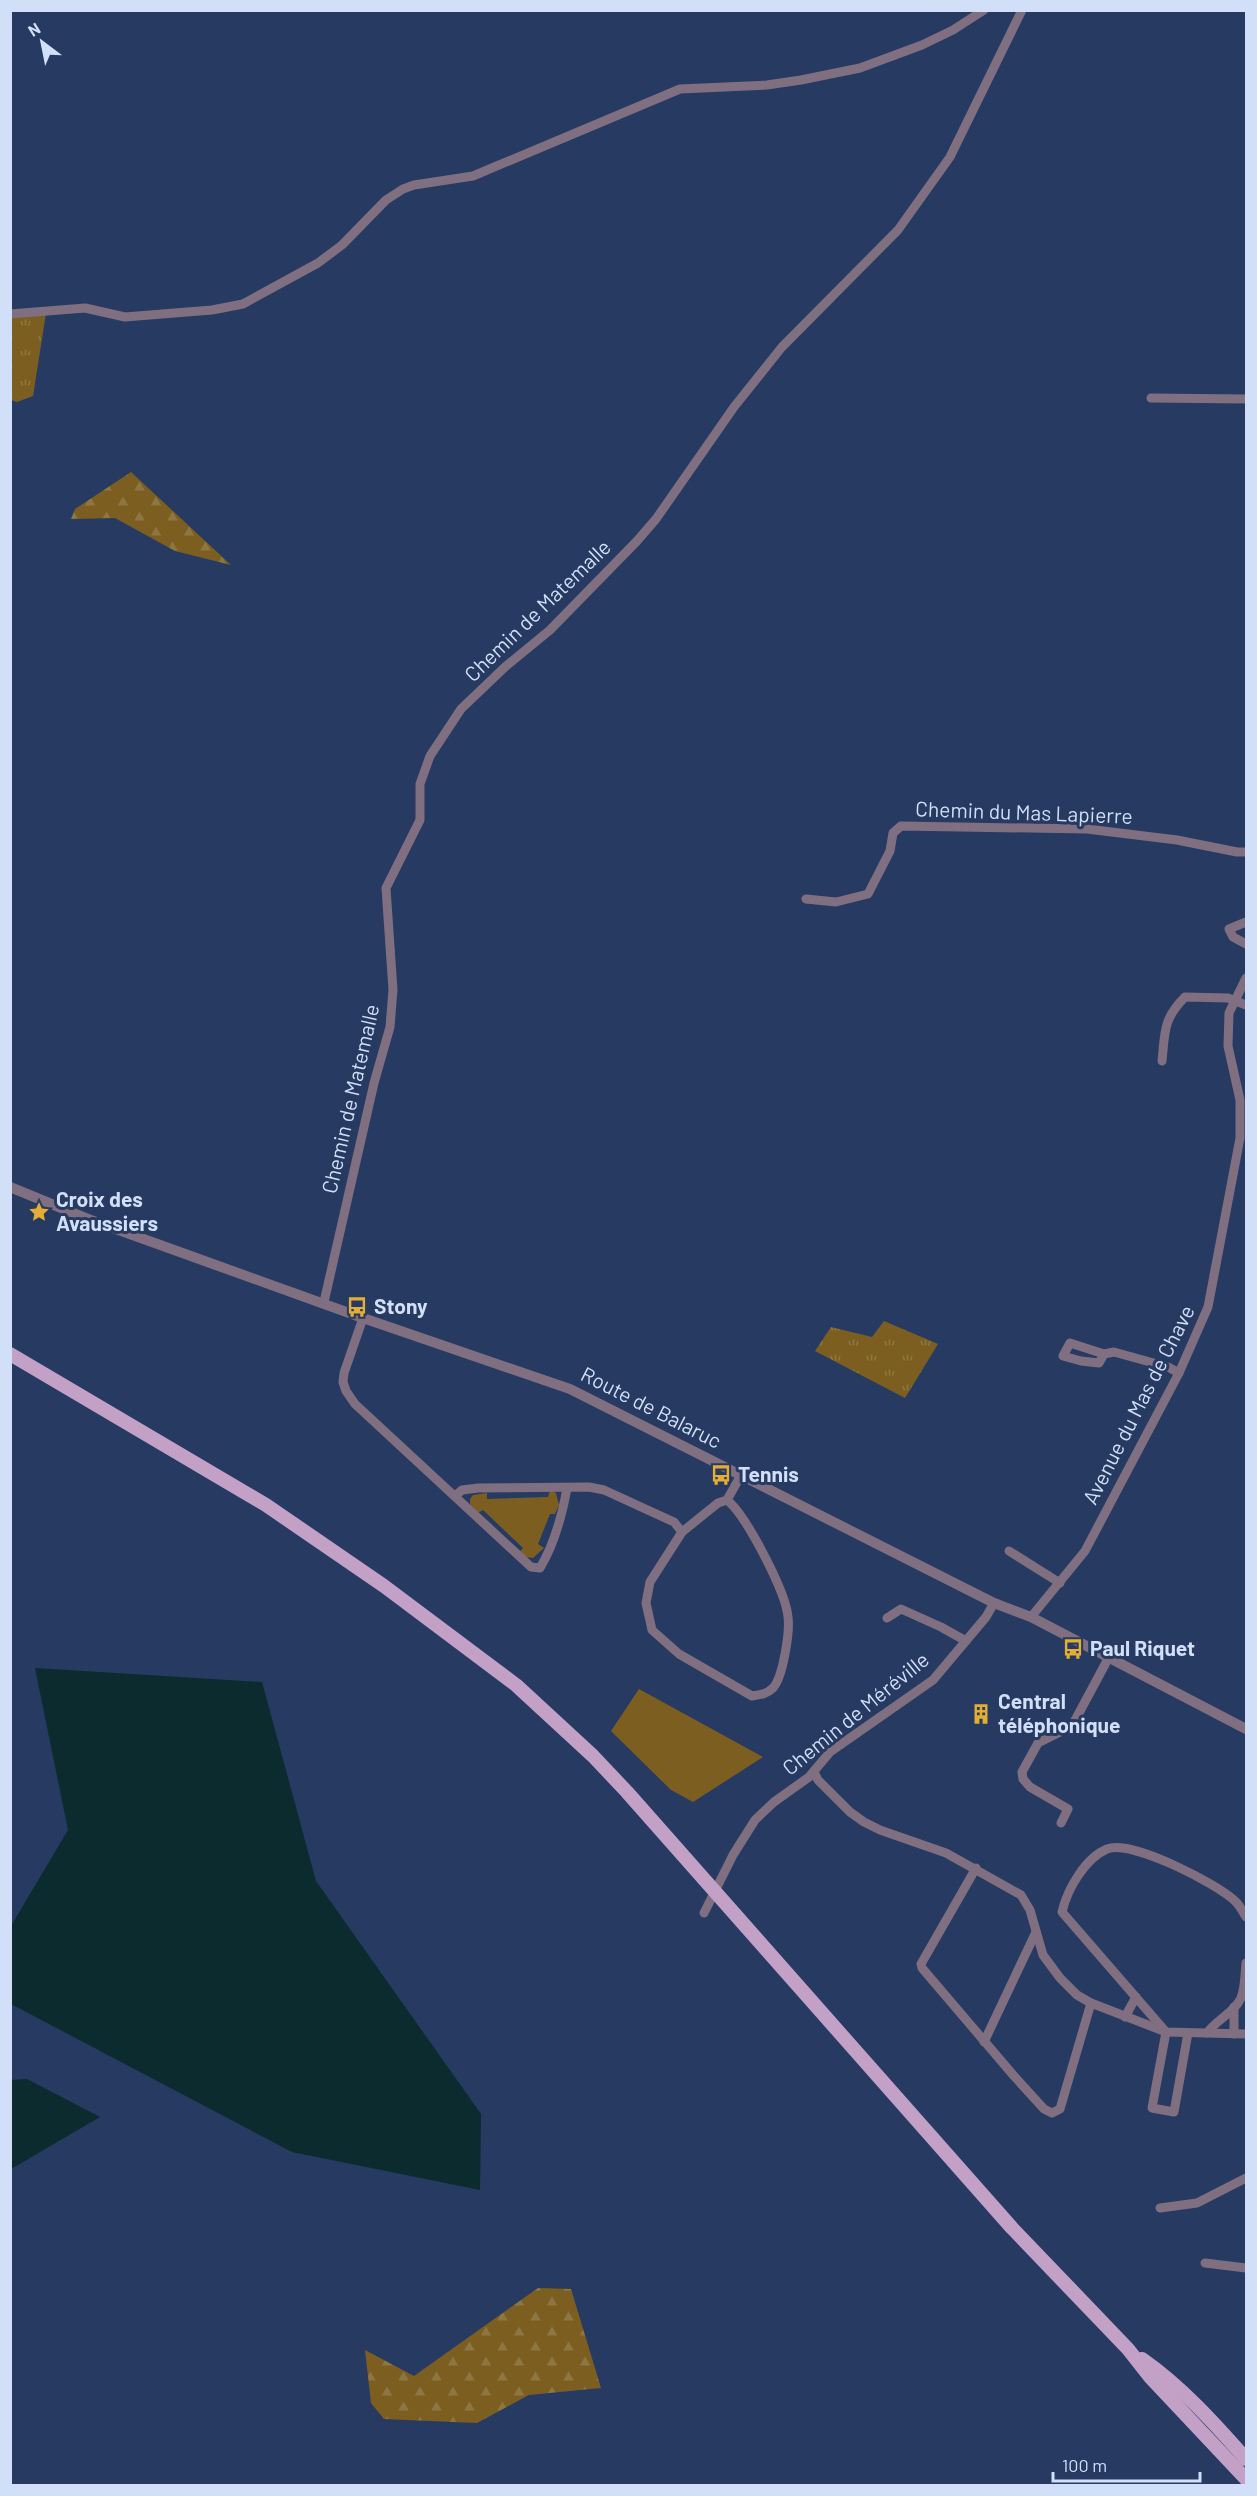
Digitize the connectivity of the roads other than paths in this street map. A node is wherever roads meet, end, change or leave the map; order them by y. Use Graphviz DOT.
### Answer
graph roads {
  1 [pos="984,10"];
  2 [pos="1022,10"];
  3 [pos="10,314"];
  4 [pos="1151,398"];
  5 [pos="1246,399"];
  6 [pos="1246,852"];
  7 [pos="806,899"];
  8 [pos="1246,922"];
  9 [pos="1246,944"];
  10 [pos="1246,978"];
  11 [pos="1234,1000"];
  12 [pos="1246,1005"];
  13 [pos="1162,1061"];
  14 [pos="10,1187"];
  15 [pos="324,1302"];
  16 [pos="363,1318"];
  17 [pos="10,1354"];
  18 [pos="1104,1354"];
  19 [pos="1179,1373"];
  20 [pos="741,1475"];
  21 [pos="567,1488"];
  22 [pos="455,1496"];
  23 [pos="727,1500"];
  24 [pos="682,1532"];
  25 [pos="1009,1551"];
  26 [pos="1060,1582"];
  27 [pos="994,1603"];
  28 [pos="1031,1617"];
  29 [pos="887,1618"];
  30 [pos="966,1641"];
  31 [pos="1109,1657"];
  32 [pos="1246,1729"];
  33 [pos="814,1772"];
  34 [pos="1061,1823"];
  35 [pos="976,1868"];
  36 [pos="704,1913"];
  37 [pos="1246,1917"];
  38 [pos="1036,1932"];
  39 [pos="1246,1964"];
  40 [pos="1136,1997"];
  41 [pos="1091,2003"];
  42 [pos="1234,2007"];
  43 [pos="1125,2017"];
  44 [pos="1166,2032"];
  45 [pos="1188,2033"];
  46 [pos="1207,2033"];
  47 [pos="1234,2034"];
  48 [pos="1246,2034"];
  49 [pos="984,2042"];
  50 [pos="1246,2178"];
  51 [pos="1160,2208"];
  52 [pos="1205,2263"];
  53 [pos="1246,2268"];
  54 [pos="1128,2349"];
  55 [pos="1246,2459"];
  56 [pos="1246,2479"];
  1 -- 3 [label="street"];
  2 -- 15 [label="street, Chemin de Matemalle"];
  4 -- 5 [label="street"];
  6 -- 7 [label="street, Chemin du Mas Lapierre"];
  8 -- 9 [label="street"];
  10 -- 11 [label="street, Avenue du Mas de Chave"];
  11 -- 12 [label="street"];
  11 -- 13 [label="street"];
  11 -- 19 [label="street, Avenue du Mas de Chave"];
  14 -- 15 [label="street, Route de Balaruc"];
  15 -- 16 [label="street, Route de Balaruc"];
  16 -- 20 [label="street, Route de Balaruc"];
  16 -- 22 [label="street"];
  17 -- 54 [label="main road"];
  18 -- 19 [label="street"];
  19 -- 26 [label="street, Avenue du Mas de Chave"];
  20 -- 23 [label="street"];
  20 -- 27 [label="street, Route de Balaruc"];
  21 -- 22 [label="street"];
  21 -- 22 [label="street"];
  21 -- 24 [label="street"];
  23 -- 24 [label="street"];
  23 -- 24 [label="street"];
  25 -- 26 [label="street"];
  26 -- 28 [label="street, Avenue du Mas de Chave"];
  27 -- 28 [label="street, Route de Balaruc"];
  27 -- 30 [label="street, Chemin de Méréville"];
  28 -- 31 [label="street, Route de Balaruc"];
  29 -- 30 [label="street"];
  30 -- 33 [label="street, Chemin de Méréville"];
  31 -- 32 [label="street, Route de Balaruc"];
  31 -- 34 [label="street"];
  33 -- 35 [label="street"];
  33 -- 36 [label="street, Chemin de Méréville"];
  35 -- 38 [label="street"];
  35 -- 49 [label="street"];
  37 -- 40 [label="street"];
  38 -- 41 [label="street"];
  38 -- 49 [label="street"];
  39 -- 42 [label="street"];
  40 -- 43 [label="street"];
  40 -- 44 [label="street"];
  41 -- 43 [label="street"];
  41 -- 49 [label="street"];
  42 -- 46 [label="street"];
  42 -- 47 [label="street"];
  43 -- 44 [label="street"];
  44 -- 45 [label="street"];
  44 -- 45 [label="street"];
  45 -- 46 [label="street"];
  46 -- 47 [label="street"];
  47 -- 48 [label="street"];
  50 -- 51 [label="street"];
  52 -- 53 [label="street"];
  54 -- 55 [label="main road"];
  54 -- 56 [label="main road"];
}
